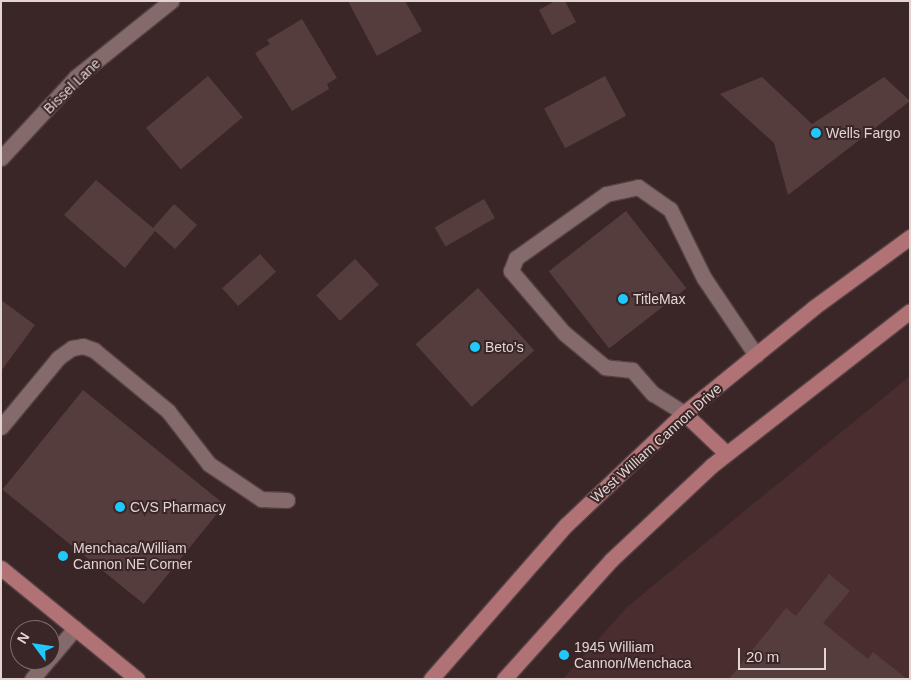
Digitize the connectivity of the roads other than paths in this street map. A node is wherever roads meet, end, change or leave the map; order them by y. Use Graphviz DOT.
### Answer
graph roads {
  1 [pos="171,1"];
  2 [pos="1,158"];
  3 [pos="910,237"];
  4 [pos="910,310"];
  5 [pos="756,355"];
  6 [pos="684,413"];
  7 [pos="1,427"];
  8 [pos="726,453"];
  9 [pos="287,500"];
  10 [pos="1,568"];
  11 [pos="75,628"];
  12 [pos="60,646"];
  13 [pos="137,679"];
  14 [pos="431,679"];
  15 [pos="504,679"];
  1 -- 2 [label="street, Bissel Lane"];
  3 -- 5 [label="main road, West William Cannon Drive"];
  4 -- 8 [label="main road"];
  5 -- 6 [label="main road, West William Cannon Drive"];
  5 -- 6 [label="street"];
  6 -- 8 [label="main road"];
  6 -- 14 [label="main road, West William Cannon Drive"];
  7 -- 9 [label="street"];
  8 -- 15 [label="main road"];
  10 -- 11 [label="main road"];
  11 -- 12 [label="street"];
  11 -- 13 [label="main road"];
}
